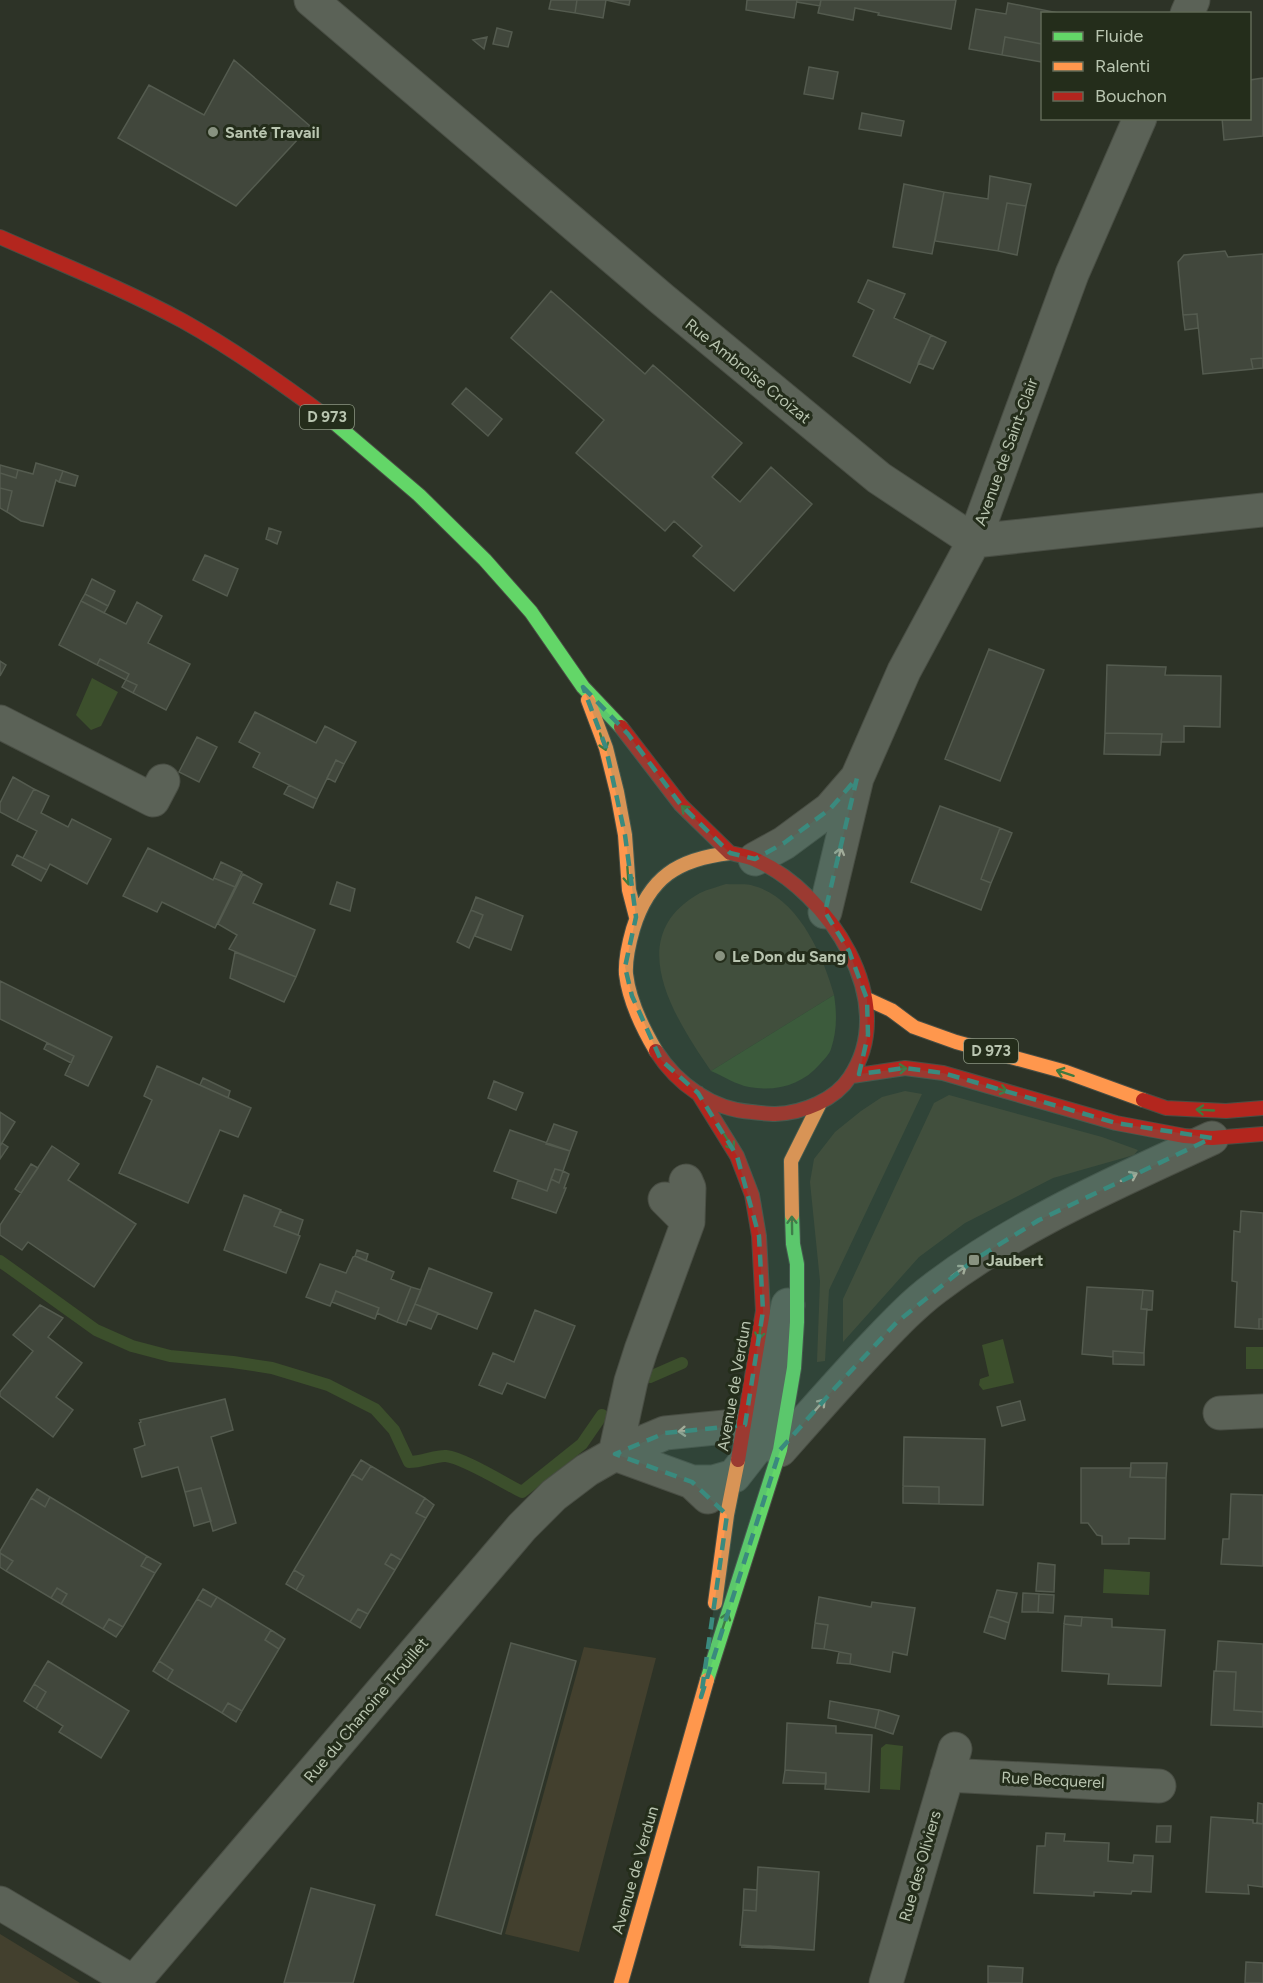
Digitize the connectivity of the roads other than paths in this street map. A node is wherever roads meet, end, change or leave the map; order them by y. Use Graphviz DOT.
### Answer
graph roads {
  1 [pos="311,0"];
  2 [pos="1139,120"];
  3 [pos="0,237"];
  4 [pos="1263,510"];
  5 [pos="974,541"];
  6 [pos="583,687"];
  7 [pos="0,722"];
  8 [pos="857,778"];
  9 [pos="163,781"];
  10 [pos="743,856"];
  11 [pos="825,912"];
  12 [pos="636,916"];
  13 [pos="867,999"];
  14 [pos="852,1076"];
  15 [pos="698,1093"];
  16 [pos="819,1105"];
  17 [pos="1263,1108"];
  18 [pos="1263,1134"];
  19 [pos="1212,1138"];
  20 [pos="675,1190"];
  21 [pos="797,1264"];
  22 [pos="1263,1411"];
  23 [pos="1220,1413"];
  24 [pos="745,1425"];
  25 [pos="780,1450"];
  26 [pos="615,1454"];
  27 [pos="734,1476"];
  28 [pos="692,1482"];
  29 [pos="728,1515"];
  30 [pos="701,1697"];
  31 [pos="951,1762"];
  32 [pos="1159,1786"];
  33 [pos="0,1903"];
  34 [pos="133,1982"];
  35 [pos="621,1983"];
  36 [pos="886,1983"];
  1 -- 5 [label="street, Rue Ambroise Croizat"];
  2 -- 5 [label="street, Avenue de Saint-Clair"];
  3 -- 6 [label="main road, D 973"];
  4 -- 5 [label="street"];
  5 -- 8 [label="street, Avenue de Saint-Clair"];
  10 -- 6 [label="main road, D 973, one-way"];
  6 -- 12 [label="main road, D 973, one-way"];
  7 -- 9 [label="street"];
  8 -- 10 [label="street, Avenue de Saint-Clair"];
  11 -- 8 [label="street, Avenue de Saint-Clair, one-way"];
  10 -- 11 [label="main road"];
  10 -- 12 [label="main road"];
  11 -- 13 [label="main road"];
  12 -- 15 [label="main road"];
  13 -- 14 [label="main road"];
  17 -- 13 [label="main road, D 973, one-way"];
  14 -- 16 [label="main road"];
  14 -- 19 [label="main road, D 973, one-way"];
  15 -- 16 [label="main road"];
  15 -- 24 [label="main road, Avenue de Verdun, one-way"];
  21 -- 16 [label="main road, Avenue de Verdun, one-way"];
  18 -- 19 [label="main road, D 973"];
  25 -- 19 [label="street, one-way"];
  20 -- 26 [label="street"];
  21 -- 25 [label="main road, Avenue de Verdun"];
  21 -- 27 [label="street"];
  22 -- 23 [label="street"];
  24 -- 26 [label="street, Rue du Chanoine Trouillet, one-way"];
  24 -- 27 [label="main road, Avenue de Verdun"];
  30 -- 25 [label="main road, Avenue de Verdun, one-way"];
  26 -- 28 [label="street"];
  26 -- 34 [label="street, Rue du Chanoine Trouillet"];
  27 -- 28 [label="street"];
  27 -- 29 [label="main road, Avenue de Verdun"];
  28 -- 29 [label="street"];
  29 -- 30 [label="main road, Avenue de Verdun"];
  30 -- 35 [label="main road, Avenue de Verdun"];
  31 -- 32 [label="street, Rue Becquerel"];
  31 -- 36 [label="street, Rue des Oliviers"];
  33 -- 34 [label="street"];
}
